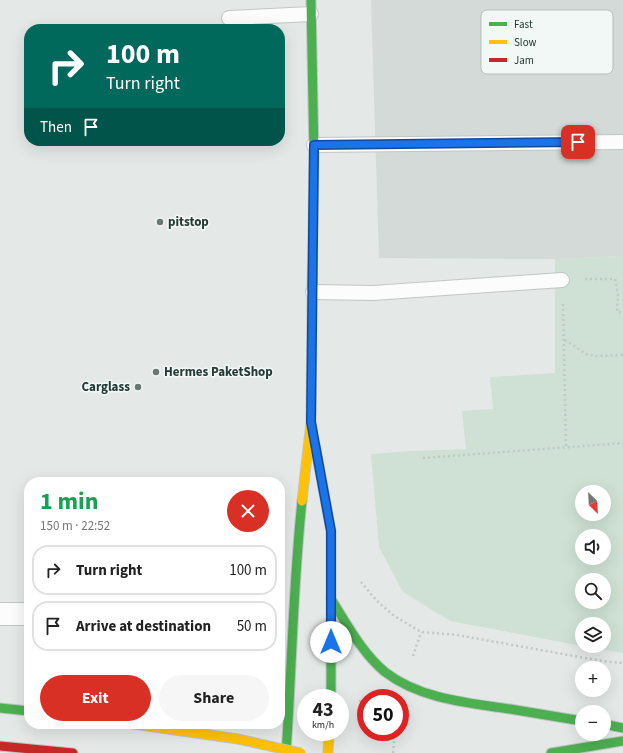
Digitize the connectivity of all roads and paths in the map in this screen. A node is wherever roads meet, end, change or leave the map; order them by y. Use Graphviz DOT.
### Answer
graph roads {
  1 [pos="311,0"];
  2 [pos="311,14"];
  3 [pos="229,18"];
  4 [pos="623,142"];
  5 [pos="314,145"];
  6 [pos="562,280"];
  7 [pos="313,292"];
  8 [pos="623,313"];
  9 [pos="564,339"];
  10 [pos="623,355"];
  11 [pos="311,422"];
  12 [pos="623,443"];
  13 [pos="566,447"];
  14 [pos="423,458"];
  15 [pos="357,578"];
  16 [pos="331,599"];
  17 [pos="0,614"];
  18 [pos="24,614"];
  19 [pos="623,663"];
  20 [pos="331,689"];
  21 [pos="0,708"];
  22 [pos="24,710"];
  23 [pos="575,720"];
  24 [pos="611,725"];
  25 [pos="623,728"];
  26 [pos="168,729"];
  27 [pos="329,741"];
  28 [pos="394,741"];
  29 [pos="623,741"];
  30 [pos="0,746"];
  31 [pos="73,753"];
  32 [pos="286,753"];
  33 [pos="301,753"];
  34 [pos="328,753"];
  35 [pos="393,753"];
  36 [pos="551,753"];
  1 -- 2 [label="main road"];
  2 -- 3 [label="lane"];
  2 -- 5 [label="main road"];
  4 -- 5 [label="lane"];
  5 -- 7 [label="main road"];
  6 -- 7 [label="lane"];
  6 -- 8 [label="path"];
  6 -- 9 [label="path"];
  7 -- 11 [label="main road"];
  9 -- 10 [label="path"];
  9 -- 13 [label="path"];
  11 -- 16 [label="main road"];
  11 -- 32 [label="main road"];
  12 -- 13 [label="path"];
  13 -- 14 [label="path"];
  15 -- 19 [label="path"];
  16 -- 20 [label="main road"];
  16 -- 23 [label="main road"];
  17 -- 18 [label="street"];
  21 -- 22 [label="main road"];
  24 -- 25 [label="main road"];
  26 -- 33 [label="main road, bridge"];
  27 -- 34 [label="main road"];
  28 -- 35 [label="path"];
  29 -- 36 [label="main road"];
  30 -- 31 [label="main road"];
}
